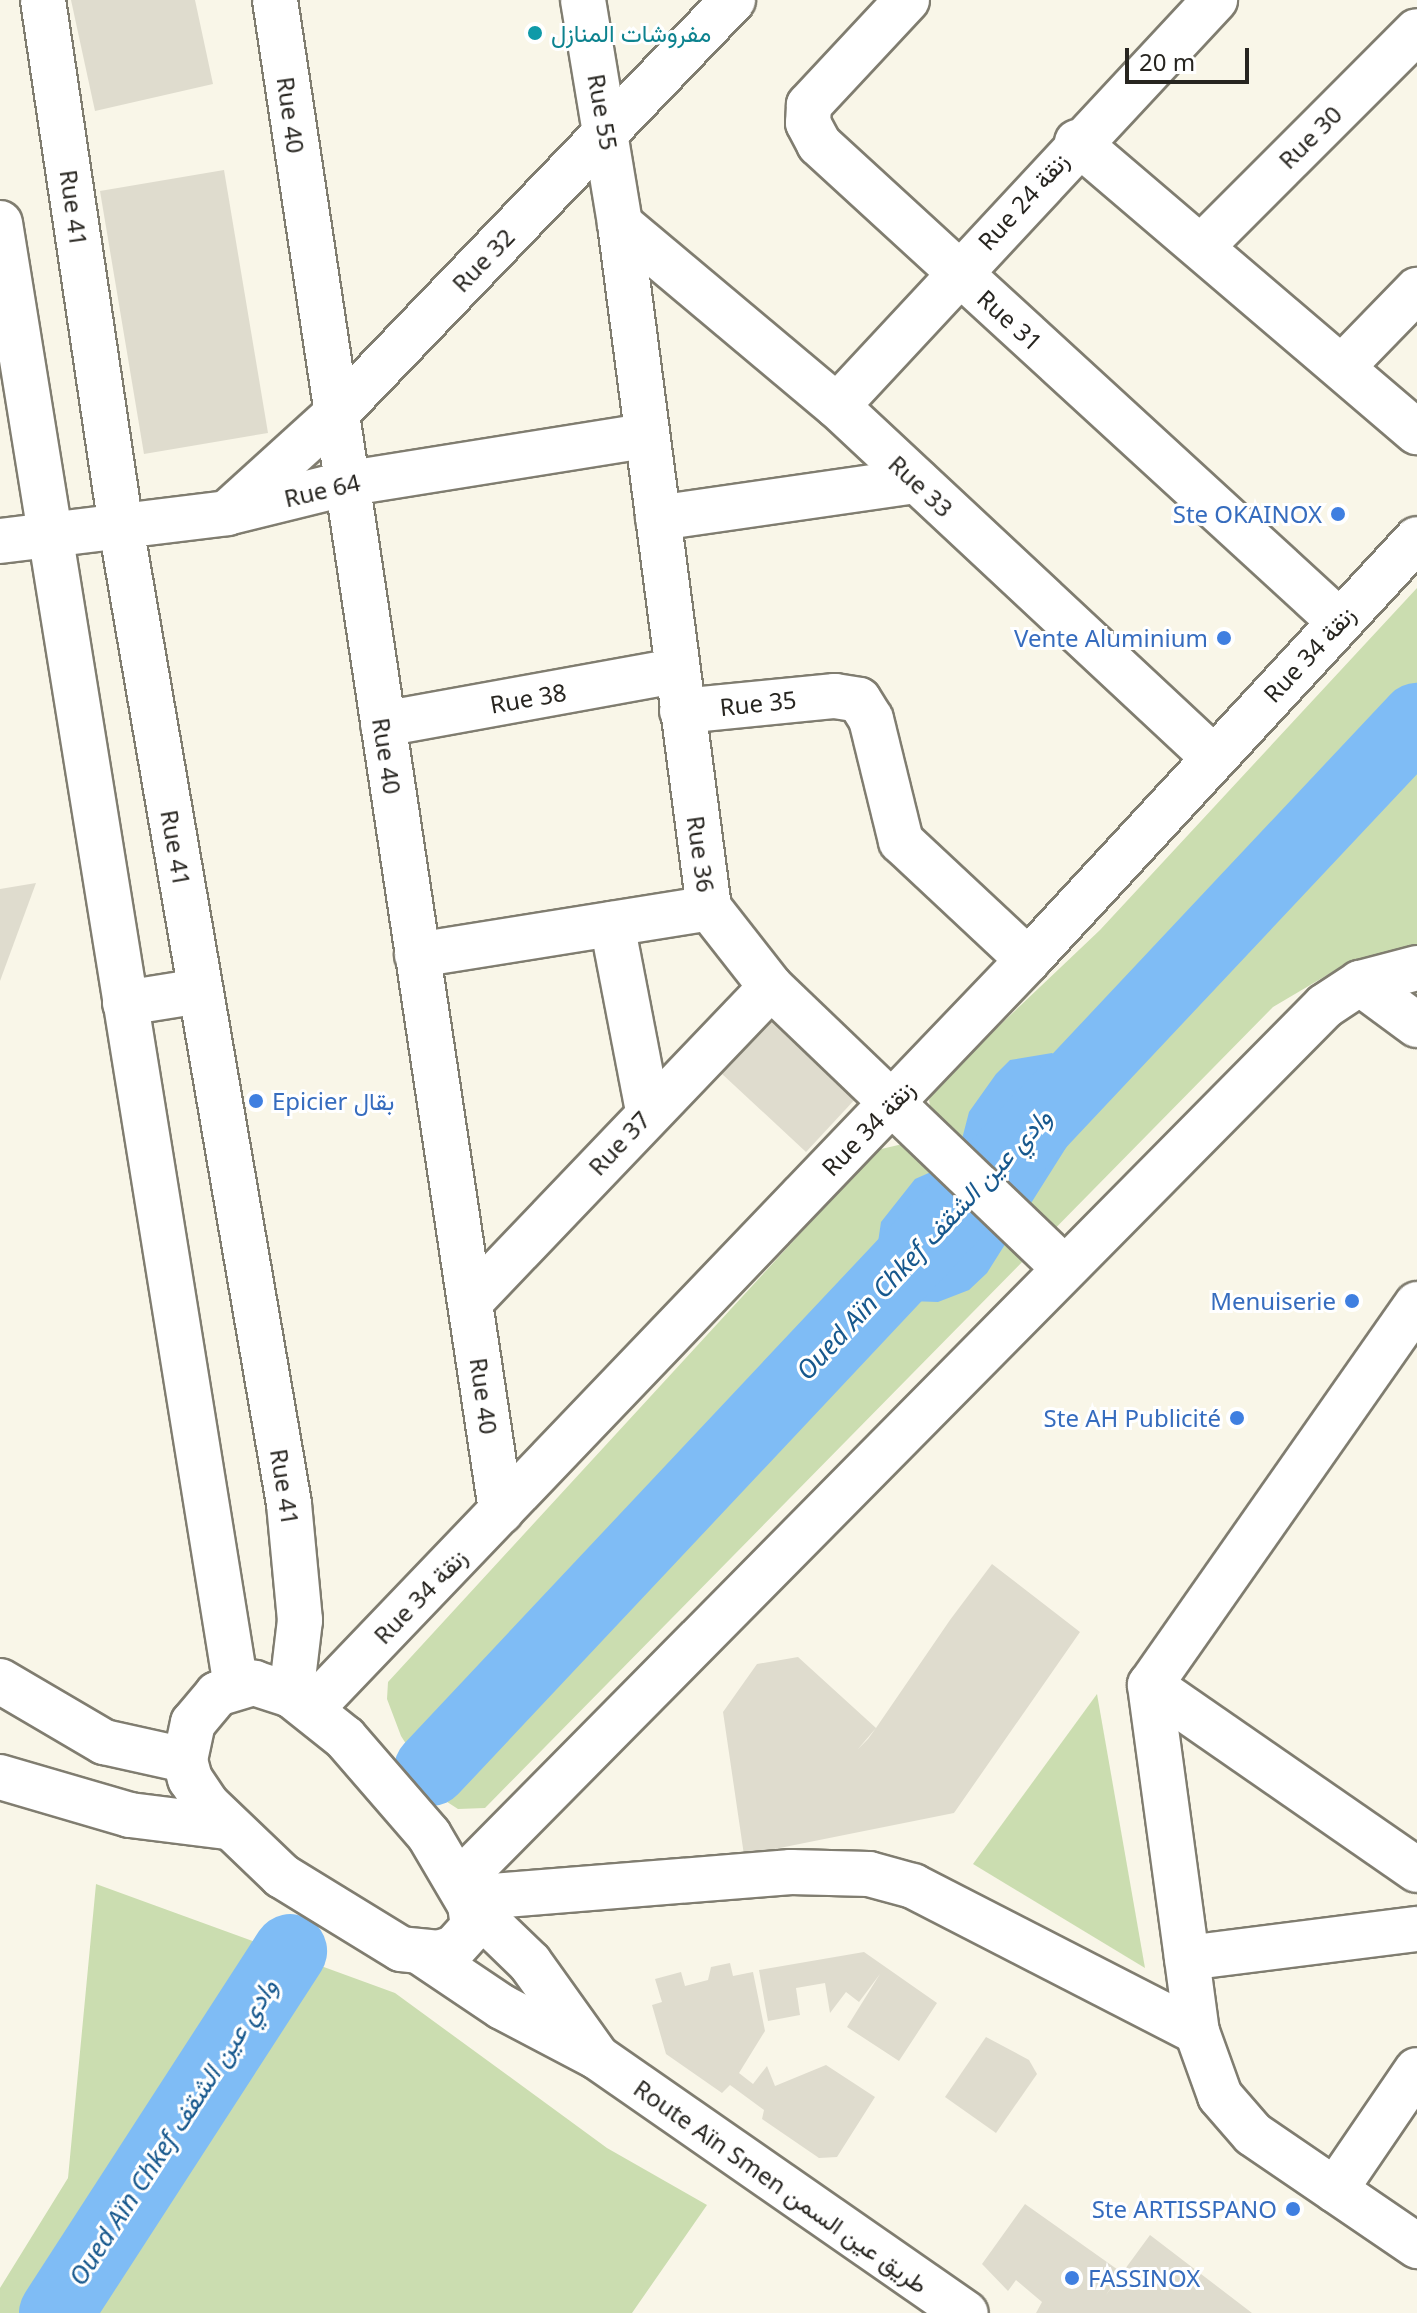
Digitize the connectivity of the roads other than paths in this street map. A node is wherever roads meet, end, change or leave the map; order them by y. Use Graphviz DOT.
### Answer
graph roads {
  1 [pos="43,0"];
  2 [pos="275,0"];
  3 [pos="583,0"];
  4 [pos="733,0"];
  5 [pos="907,0"];
  6 [pos="1215,0"];
  7 [pos="1417,31"];
  8 [pos="607,130"];
  9 [pos="1077,142"];
  10 [pos="0,223"];
  11 [pos="620,224"];
  12 [pos="1204,244"];
  13 [pos="958,272"];
  14 [pos="1417,290"];
  15 [pos="1344,365"];
  16 [pos="837,406"];
  17 [pos="333,417"];
  18 [pos="1417,432"];
  19 [pos="644,436"];
  20 [pos="916,481"];
  21 [pos="344,484"];
  22 [pos="227,513"];
  23 [pos="658,518"];
  24 [pos="121,527"];
  25 [pos="48,536"];
  26 [pos="1417,539"];
  27 [pos="0,541"];
  28 [pos="1339,621"];
  29 [pos="678,691"];
  30 [pos="383,724"];
  31 [pos="1214,758"];
  32 [pos="709,908"];
  33 [pos="612,924"];
  34 [pos="417,955"];
  35 [pos="1028,960"];
  36 [pos="1417,968"];
  37 [pos="1360,983"];
  38 [pos="771,987"];
  39 [pos="200,991"];
  40 [pos="125,1003"];
  41 [pos="1417,1025"];
  42 [pos="894,1101"];
  43 [pos="648,1111"];
  44 [pos="1062,1266"];
  45 [pos="471,1301"];
  46 [pos="1417,1304"];
  47 [pos="501,1511"];
  48 [pos="0,1681"];
  49 [pos="1150,1685"];
  50 [pos="236,1686"];
  51 [pos="301,1702"];
  52 [pos="185,1760"];
  53 [pos="0,1777"];
  54 [pos="226,1827"];
  55 [pos="1417,1870"];
  56 [pos="466,1894"];
  57 [pos="1417,1929"];
  58 [pos="423,1954"];
  59 [pos="1187,1958"];
  60 [pos="1197,2032"];
  61 [pos="597,2057"];
  62 [pos="1417,2070"];
  63 [pos="1335,2190"];
  64 [pos="1417,2246"];
  65 [pos="966,2313"];
  1 -- 24 [label="street, Rue 41"];
  2 -- 17 [label="street, Rue 40"];
  3 -- 8 [label="street, Rue 55"];
  4 -- 8 [label="street, Rue 32"];
  5 -- 13 [label="street, Rue 31"];
  6 -- 9 [label="street, Rue 24 زنقة"];
  7 -- 12 [label="street, Rue 30"];
  8 -- 11 [label="street, Rue 55"];
  8 -- 17 [label="street, Rue 32"];
  9 -- 12 [label="street"];
  9 -- 13 [label="street, Rue 24 زنقة"];
  10 -- 25 [label="street"];
  11 -- 16 [label="street, Rue 33"];
  11 -- 19 [label="street, Rue 36"];
  12 -- 15 [label="street"];
  13 -- 16 [label="street, Rue 24 زنقة"];
  13 -- 28 [label="street, Rue 31"];
  14 -- 15 [label="street"];
  15 -- 18 [label="street"];
  16 -- 20 [label="street, Rue 33"];
  17 -- 21 [label="street, Rue 40"];
  17 -- 22 [label="street, Rue 32"];
  19 -- 21 [label="street, Rue 64"];
  19 -- 23 [label="street, Rue 36"];
  20 -- 23 [label="street"];
  20 -- 31 [label="street, Rue 33"];
  21 -- 22 [label="street, Rue 64"];
  21 -- 30 [label="street, Rue 40"];
  22 -- 24 [label="street, Rue 64"];
  23 -- 29 [label="street, Rue 36"];
  24 -- 25 [label="street, Rue 64"];
  24 -- 39 [label="street, Rue 41"];
  25 -- 27 [label="street, Rue 64"];
  25 -- 40 [label="street"];
  26 -- 28 [label="street, Rue 34 زنقة"];
  28 -- 31 [label="street, Rue 34 زنقة"];
  29 -- 30 [label="street, Rue 38"];
  29 -- 32 [label="street, Rue 36"];
  29 -- 35 [label="street, Rue 35"];
  30 -- 34 [label="street, Rue 40"];
  31 -- 35 [label="street, Rue 34 زنقة"];
  32 -- 33 [label="street"];
  32 -- 38 [label="street, Rue 36"];
  33 -- 34 [label="street"];
  33 -- 43 [label="street"];
  34 -- 45 [label="street, Rue 40"];
  35 -- 42 [label="street, Rue 34 زنقة"];
  36 -- 37 [label="street"];
  37 -- 41 [label="street"];
  37 -- 44 [label="street"];
  38 -- 42 [label="street, Rue 36"];
  38 -- 43 [label="street, Rue 37"];
  39 -- 40 [label="street"];
  39 -- 51 [label="street, Rue 41"];
  40 -- 50 [label="street"];
  42 -- 44 [label="street, Rue 36"];
  42 -- 47 [label="street, Rue 34 زنقة"];
  43 -- 45 [label="street, Rue 37"];
  44 -- 56 [label="street"];
  45 -- 47 [label="street, Rue 40"];
  46 -- 49 [label="street"];
  47 -- 51 [label="street, Rue 34 زنقة"];
  48 -- 52 [label="street"];
  49 -- 55 [label="street"];
  49 -- 59 [label="street"];
  50 -- 51 [label="street"];
  50 -- 52 [label="street"];
  51 -- 56 [label="street, Route Aïn Smen طريق عين السمن"];
  52 -- 54 [label="street, Route Aïn Smen طريق عين السمن"];
  53 -- 54 [label="street"];
  54 -- 58 [label="street, Route Aïn Smen طريق عين السمن"];
  56 -- 58 [label="street"];
  56 -- 60 [label="street"];
  56 -- 61 [label="street, Route Aïn Smen طريق عين السمن"];
  57 -- 59 [label="street"];
  58 -- 61 [label="street, Route Aïn Smen طريق عين السمن"];
  59 -- 60 [label="street"];
  60 -- 63 [label="street"];
  61 -- 65 [label="street, Route Aïn Smen طريق عين السمن"];
  62 -- 63 [label="street"];
  63 -- 64 [label="street"];
}
